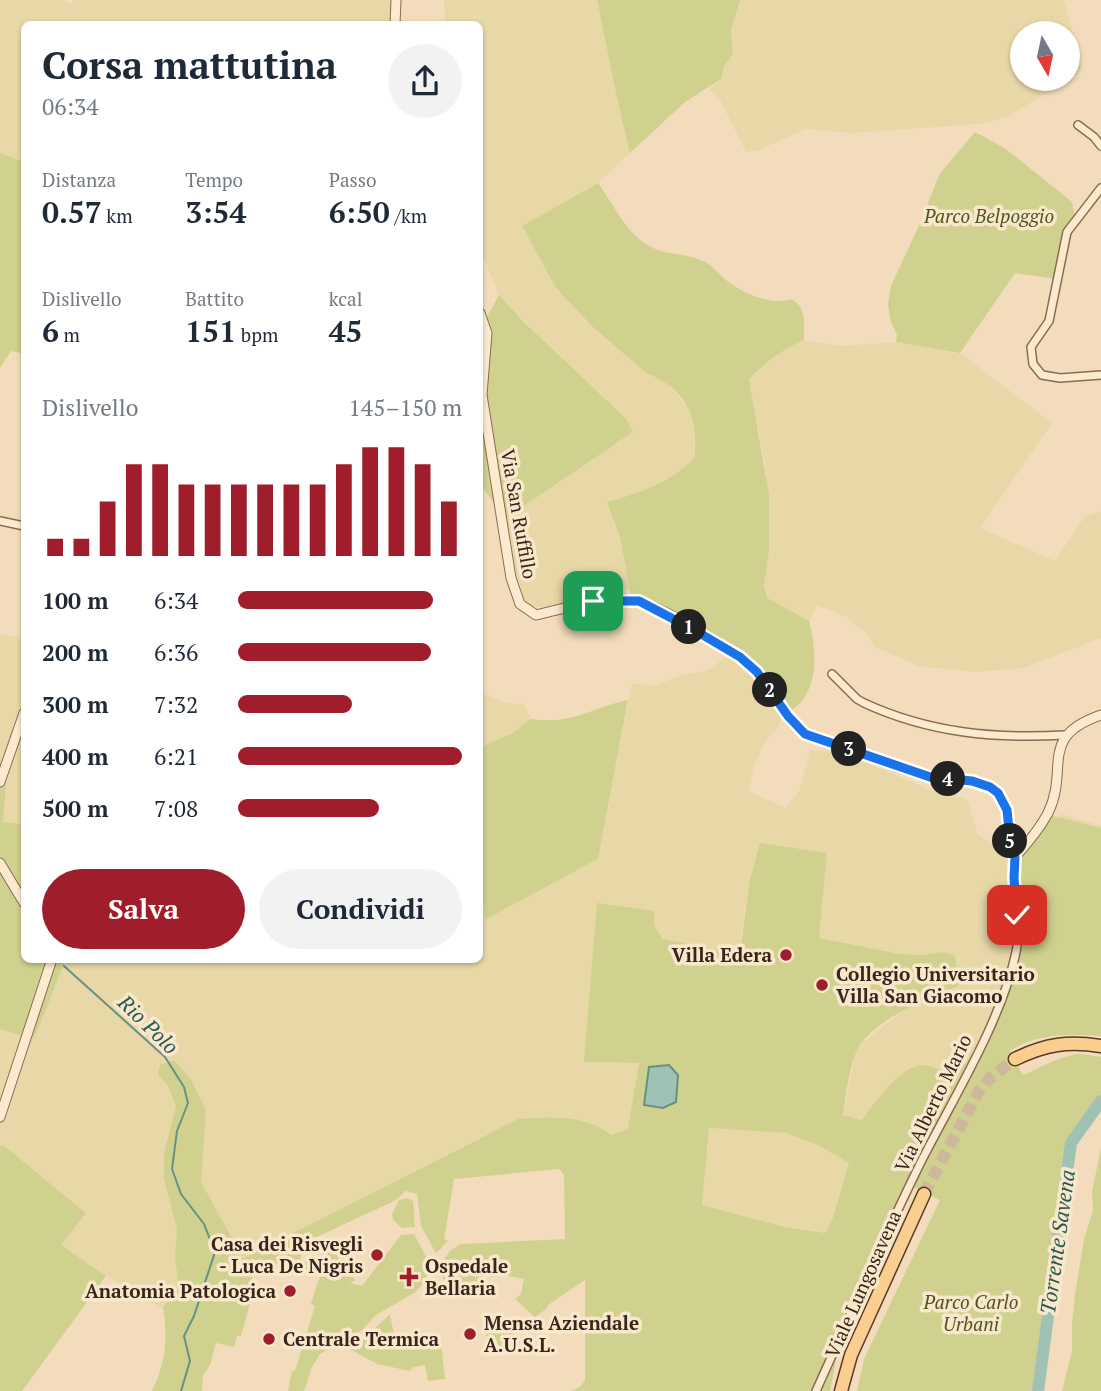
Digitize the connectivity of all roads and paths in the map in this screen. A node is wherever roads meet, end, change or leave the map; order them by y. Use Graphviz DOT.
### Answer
graph roads {
  1 [pos="396,0"];
  2 [pos="395,21"];
  3 [pos="1079,125"];
  4 [pos="1101,146"];
  5 [pos="1101,188"];
  6 [pos="483,320"];
  7 [pos="1101,374"];
  8 [pos="483,385"];
  9 [pos="483,401"];
  10 [pos="0,521"];
  11 [pos="21,524"];
  12 [pos="832,674"];
  13 [pos="1101,715"];
  14 [pos="21,722"];
  15 [pos="1065,735"];
  16 [pos="0,782"];
  17 [pos="1015,857"];
  18 [pos="0,863"];
  19 [pos="21,898"];
  20 [pos="51,963"];
  21 [pos="1101,1046"];
  22 [pos="1015,1059"];
  23 [pos="0,1117"];
  24 [pos="924,1194"];
  25 [pos="816,1391"];
  26 [pos="841,1391"];
  1 -- 2 [label="street"];
  3 -- 4 [label="street"];
  5 -- 7 [label="street"];
  6 -- 8 [label="street, Via San Ruffillo"];
  9 -- 17 [label="street, Via San Ruffillo"];
  10 -- 11 [label="street"];
  12 -- 15 [label="street"];
  13 -- 15 [label="street"];
  14 -- 16 [label="street"];
  15 -- 17 [label="street"];
  17 -- 25 [label="street, Via Alberto Mario"];
  18 -- 19 [label="street"];
  20 -- 23 [label="street"];
  21 -- 22 [label="main road"];
  24 -- 26 [label="main road, Viale Lungosavena"];
}
